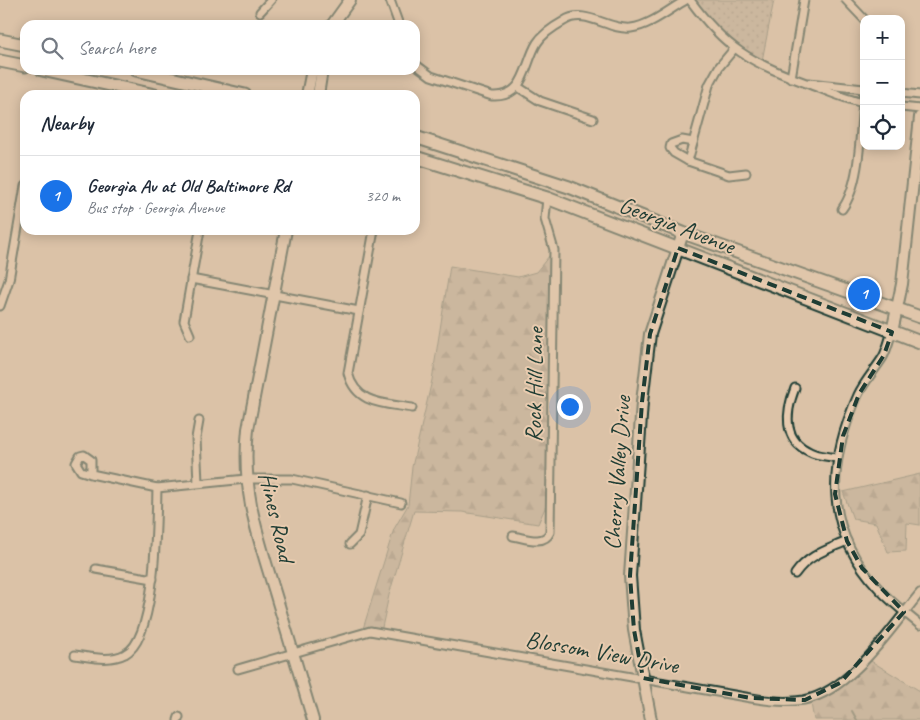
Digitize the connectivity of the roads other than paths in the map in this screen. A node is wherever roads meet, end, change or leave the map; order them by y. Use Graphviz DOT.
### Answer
graph roads {
  1 [pos="271,0"];
  2 [pos="350,0"];
  3 [pos="390,0"];
  4 [pos="686,0"];
  5 [pos="690,0"];
  6 [pos="804,0"];
  7 [pos="846,0"];
  8 [pos="260,12"];
  9 [pos="860,15"];
  10 [pos="336,20"];
  11 [pos="397,20"];
  12 [pos="0,40"];
  13 [pos="20,44"];
  14 [pos="734,49"];
  15 [pos="0,61"];
  16 [pos="20,65"];
  17 [pos="420,70"];
  18 [pos="66,75"];
  19 [pos="158,75"];
  20 [pos="311,75"];
  21 [pos="321,75"];
  22 [pos="791,78"];
  23 [pos="804,83"];
  24 [pos="518,87"];
  25 [pos="860,89"];
  26 [pos="134,90"];
  27 [pos="223,90"];
  28 [pos="308,90"];
  29 [pos="319,90"];
  30 [pos="905,93"];
  31 [pos="920,95"];
  32 [pos="860,102"];
  33 [pos="863,105"];
  34 [pos="905,107"];
  35 [pos="920,109"];
  36 [pos="920,117"];
  37 [pos="593,119"];
  38 [pos="420,139"];
  39 [pos="693,142"];
  40 [pos="420,159"];
  41 [pos="688,161"];
  42 [pos="746,173"];
  43 [pos="547,198"];
  44 [pos="842,210"];
  45 [pos="20,215"];
  46 [pos="683,234"];
  47 [pos="199,235"];
  48 [pos="285,235"];
  49 [pos="373,235"];
  50 [pos="678,248"];
  51 [pos="191,278"];
  52 [pos="274,294"];
  53 [pos="0,306"];
  54 [pos="898,309"];
  55 [pos="359,311"];
  56 [pos="920,318"];
  57 [pos="892,332"];
  58 [pos="190,335"];
  59 [pos="920,342"];
  60 [pos="795,388"];
  61 [pos="412,408"];
  62 [pos="199,421"];
  63 [pos="836,458"];
  64 [pos="91,474"];
  65 [pos="246,479"];
  66 [pos="198,483"];
  67 [pos="157,488"];
  68 [pos="368,495"];
  69 [pos="401,503"];
  70 [pos="513,536"];
  71 [pos="847,541"];
  72 [pos="350,544"];
  73 [pos="96,569"];
  74 [pos="795,574"];
  75 [pos="153,579"];
  76 [pos="920,593"];
  77 [pos="904,612"];
  78 [pos="920,625"];
  79 [pos="293,652"];
  80 [pos="76,654"];
  81 [pos="238,669"];
  82 [pos="643,678"];
  83 [pos="313,720"];
  84 [pos="651,720"];
  1 -- 8 [label="street"];
  2 -- 10 [label="street"];
  3 -- 11 [label="street"];
  4 -- 24 [label="street"];
  5 -- 14 [label="street"];
  6 -- 22 [label="street"];
  7 -- 9 [label="street"];
  12 -- 13 [label="main road"];
  14 -- 22 [label="street"];
  14 -- 39 [label="street"];
  15 -- 16 [label="main road"];
  17 -- 24 [label="street"];
  18 -- 26 [label="main road"];
  19 -- 27 [label="main road"];
  20 -- 28 [label="street"];
  21 -- 29 [label="street"];
  22 -- 23 [label="street"];
  23 -- 25 [label="street"];
  23 -- 32 [label="street"];
  24 -- 37 [label="street"];
  30 -- 31 [label="street"];
  33 -- 44 [label="street"];
  34 -- 35 [label="street"];
  36 -- 54 [label="street"];
  38 -- 46 [label="main road, Georgia Avenue"];
  39 -- 41 [label="street"];
  39 -- 41 [label="street"];
  40 -- 43 [label="main road, Georgia Avenue"];
  41 -- 42 [label="street"];
  43 -- 50 [label="main road, Georgia Avenue"];
  43 -- 70 [label="street, Rock Hill Lane"];
  45 -- 53 [label="street"];
  46 -- 50 [label="street, Cherry Valley Drive"];
  46 -- 54 [label="main road, Georgia Avenue"];
  47 -- 51 [label="street"];
  48 -- 52 [label="street, Hines Road"];
  49 -- 55 [label="street"];
  50 -- 57 [label="main road, Georgia Avenue"];
  50 -- 82 [label="street, Cherry Valley Drive"];
  51 -- 52 [label="street"];
  51 -- 58 [label="street"];
  52 -- 55 [label="street"];
  52 -- 65 [label="street, Hines Road"];
  54 -- 56 [label="main road, Georgia Avenue"];
  54 -- 57 [label="street"];
  55 -- 61 [label="street"];
  57 -- 59 [label="main road, Georgia Avenue"];
  57 -- 63 [label="street"];
  60 -- 63 [label="street"];
  62 -- 66 [label="street"];
  63 -- 71 [label="street"];
  64 -- 67 [label="street"];
  65 -- 66 [label="street"];
  65 -- 68 [label="street"];
  65 -- 79 [label="street, Hines Road"];
  66 -- 67 [label="street"];
  67 -- 75 [label="street"];
  68 -- 69 [label="street"];
  68 -- 72 [label="street"];
  71 -- 74 [label="street"];
  71 -- 77 [label="street"];
  73 -- 75 [label="street"];
  75 -- 80 [label="street"];
  76 -- 77 [label="street, Blossom View Drive"];
  77 -- 78 [label="street"];
  77 -- 82 [label="street, Blossom View Drive"];
  79 -- 81 [label="street, Blossom View Drive"];
  79 -- 82 [label="street, Blossom View Drive"];
  79 -- 83 [label="street, Hines Road"];
  82 -- 84 [label="street, Cherry Valley Drive"];
}
